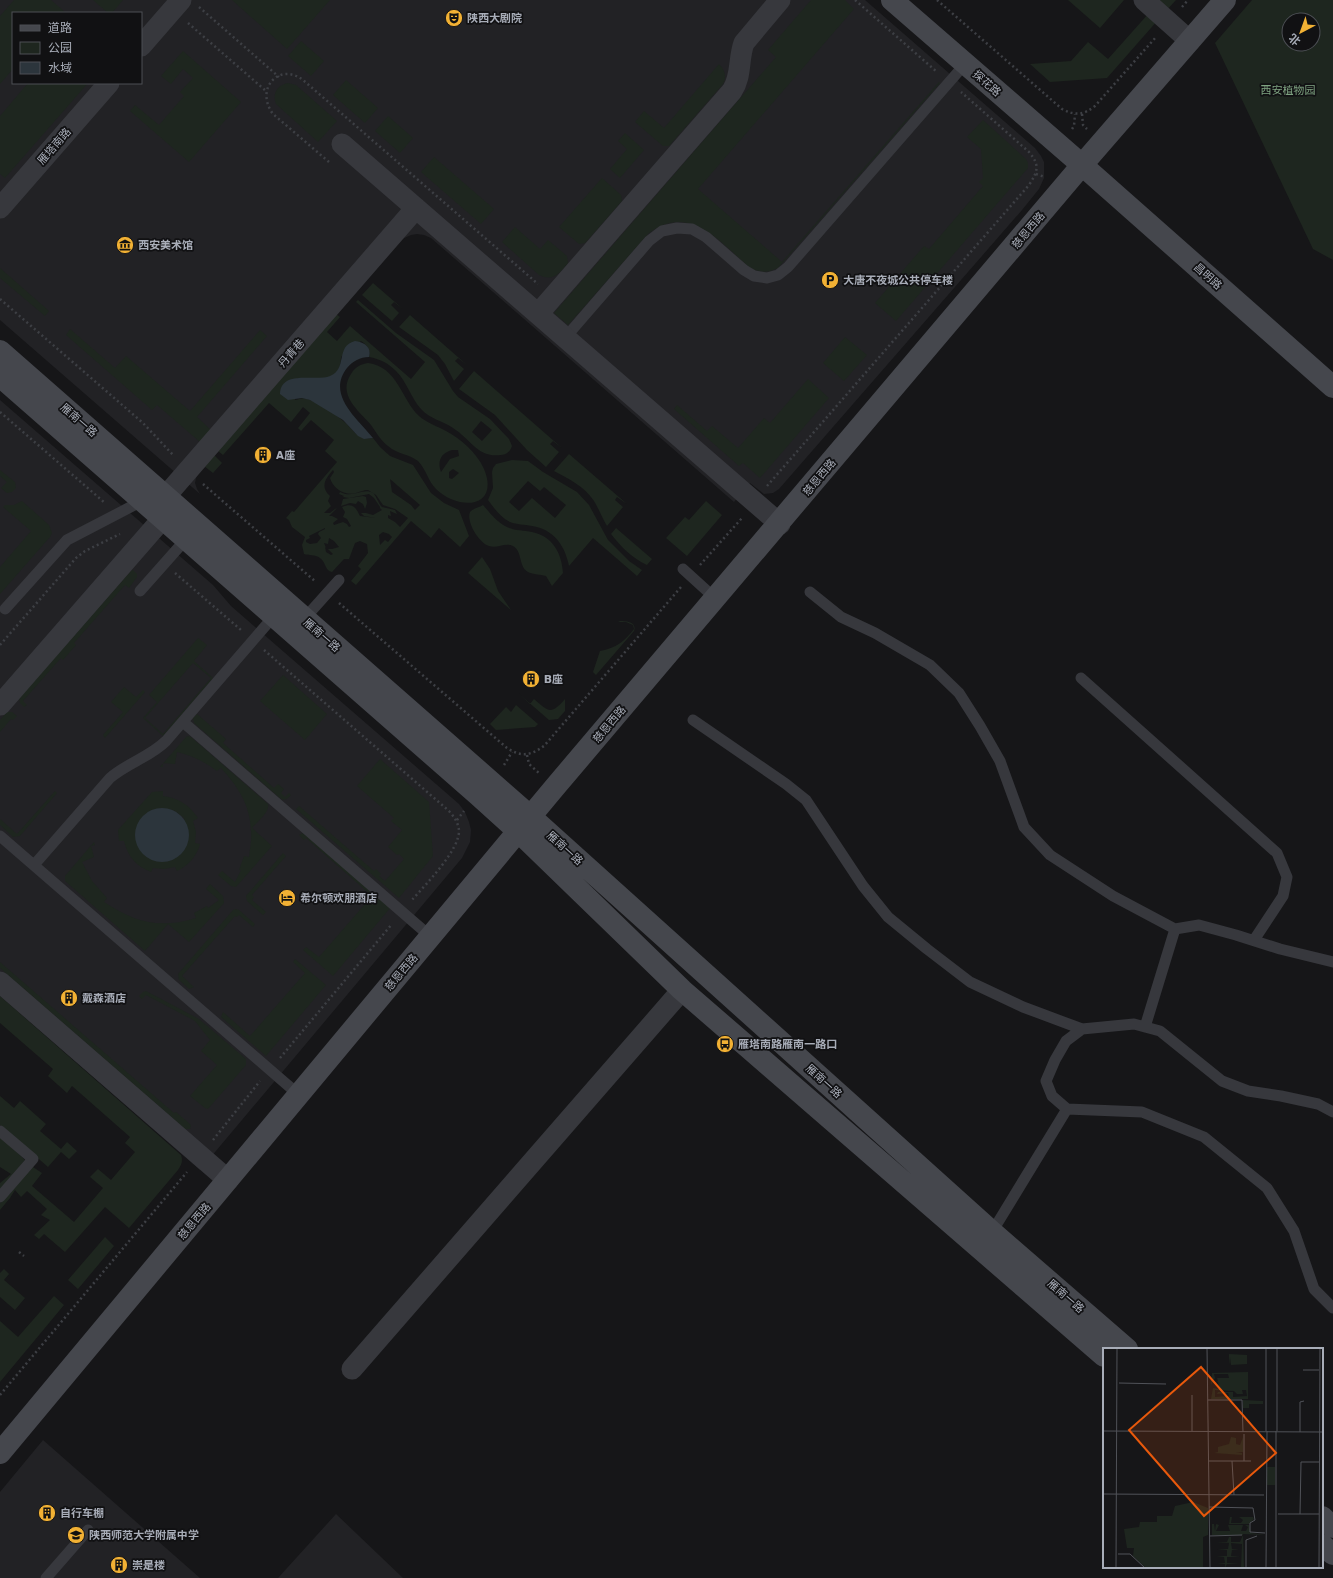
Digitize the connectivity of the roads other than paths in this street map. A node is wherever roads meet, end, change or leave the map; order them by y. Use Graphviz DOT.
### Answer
graph roads {
  1 [pos="780,0"];
  2 [pos="892,0"];
  3 [pos="1144,0"];
  4 [pos="1225,0"];
  5 [pos="183,5"];
  6 [pos="1190,41"];
  7 [pos="142,45"];
  8 [pos="965,64"];
  9 [pos="108,84"];
  10 [pos="342,144"];
  11 [pos="1082,166"];
  12 [pos="0,208"];
  13 [pos="416,208"];
  14 [pos="538,314"];
  15 [pos="565,338"];
  16 [pos="0,351"];
  17 [pos="0,376"];
  18 [pos="1333,388"];
  19 [pos="142,500"];
  20 [pos="164,507"];
  21 [pos="780,524"];
  22 [pos="186,538"];
  23 [pos="687,573"];
  24 [pos="339,580"];
  25 [pos="140,591"];
  26 [pos="810,592"];
  27 [pos="716,598"];
  28 [pos="5,609"];
  29 [pos="274,616"];
  30 [pos="304,619"];
  31 [pos="1081,678"];
  32 [pos="0,705"];
  33 [pos="693,720"];
  34 [pos="183,722"];
  35 [pos="525,824"];
  36 [pos="0,836"];
  37 [pos="34,865"];
  38 [pos="1175,929"];
  39 [pos="431,937"];
  40 [pos="1254,940"];
  41 [pos="1333,962"];
  42 [pos="0,982"];
  43 [pos="682,990"];
  44 [pos="1145,1027"];
  45 [pos="1082,1029"];
  46 [pos="299,1095"];
  47 [pos="1067,1109"];
  48 [pos="1333,1112"];
  49 [pos="0,1131"];
  50 [pos="228,1180"];
  51 [pos="0,1197"];
  52 [pos="992,1232"];
  53 [pos="1333,1308"];
  54 [pos="1126,1348"];
  55 [pos="1103,1355"];
  56 [pos="352,1369"];
  57 [pos="0,1453"];
  58 [pos="1323,1518"];
  59 [pos="1333,1527"];
  60 [pos="88,1530"];
  61 [pos="1323,1546"];
  62 [pos="1333,1554"];
  63 [pos="46,1578"];
  1 -- 14 [label="street"];
  2 -- 8 [label="main road, 探花路"];
  3 -- 6 [label="street"];
  4 -- 6 [label="main road, 慈恩西路"];
  5 -- 7 [label="street"];
  6 -- 11 [label="main road, 慈恩西路"];
  8 -- 11 [label="main road, 探花路"];
  8 -- 15 [label="lane"];
  9 -- 12 [label="street, 雁塔南路"];
  10 -- 13 [label="street"];
  11 -- 18 [label="main road, 昌明路"];
  11 -- 21 [label="main road, 慈恩西路"];
  13 -- 14 [label="street"];
  13 -- 20 [label="street, 丹青巷"];
  14 -- 15 [label="street"];
  15 -- 21 [label="street"];
  16 -- 20 [label="main road, 雁南一路"];
  17 -- 19 [label="main road, 雁南一路"];
  19 -- 20 [label="main road, 雁南一路"];
  19 -- 28 [label="lane"];
  20 -- 22 [label="main road, 雁南一路"];
  20 -- 30 [label="main road, 雁南一路"];
  20 -- 32 [label="street, 丹青巷"];
  21 -- 27 [label="main road, 慈恩西路"];
  22 -- 25 [label="lane"];
  22 -- 29 [label="main road, 雁南一路"];
  23 -- 27 [label="lane"];
  24 -- 30 [label="lane"];
  26 -- 38 [label="lane"];
  27 -- 35 [label="main road, 慈恩西路"];
  29 -- 34 [label="lane"];
  29 -- 35 [label="main road, 雁南一路"];
  30 -- 35 [label="main road, 雁南一路"];
  31 -- 40 [label="lane"];
  33 -- 45 [label="lane"];
  34 -- 37 [label="lane"];
  34 -- 39 [label="lane"];
  35 -- 39 [label="main road, 慈恩西路"];
  35 -- 43 [label="main road, 雁南一路"];
  35 -- 52 [label="main road, 雁南一路"];
  36 -- 37 [label="lane"];
  37 -- 46 [label="lane"];
  38 -- 40 [label="lane"];
  38 -- 44 [label="lane"];
  39 -- 46 [label="main road, 慈恩西路"];
  40 -- 41 [label="lane"];
  42 -- 50 [label="street"];
  43 -- 55 [label="main road, 雁南一路"];
  43 -- 56 [label="street"];
  44 -- 45 [label="lane"];
  44 -- 48 [label="lane"];
  45 -- 47 [label="lane"];
  46 -- 50 [label="main road, 慈恩西路"];
  47 -- 52 [label="lane"];
  47 -- 53 [label="lane"];
  49 -- 51 [label="lane"];
  50 -- 57 [label="main road, 慈恩西路"];
  52 -- 54 [label="main road, 雁南一路"];
  58 -- 59 [label="main road"];
  60 -- 63 [label="lane"];
  61 -- 62 [label="main road"];
}
